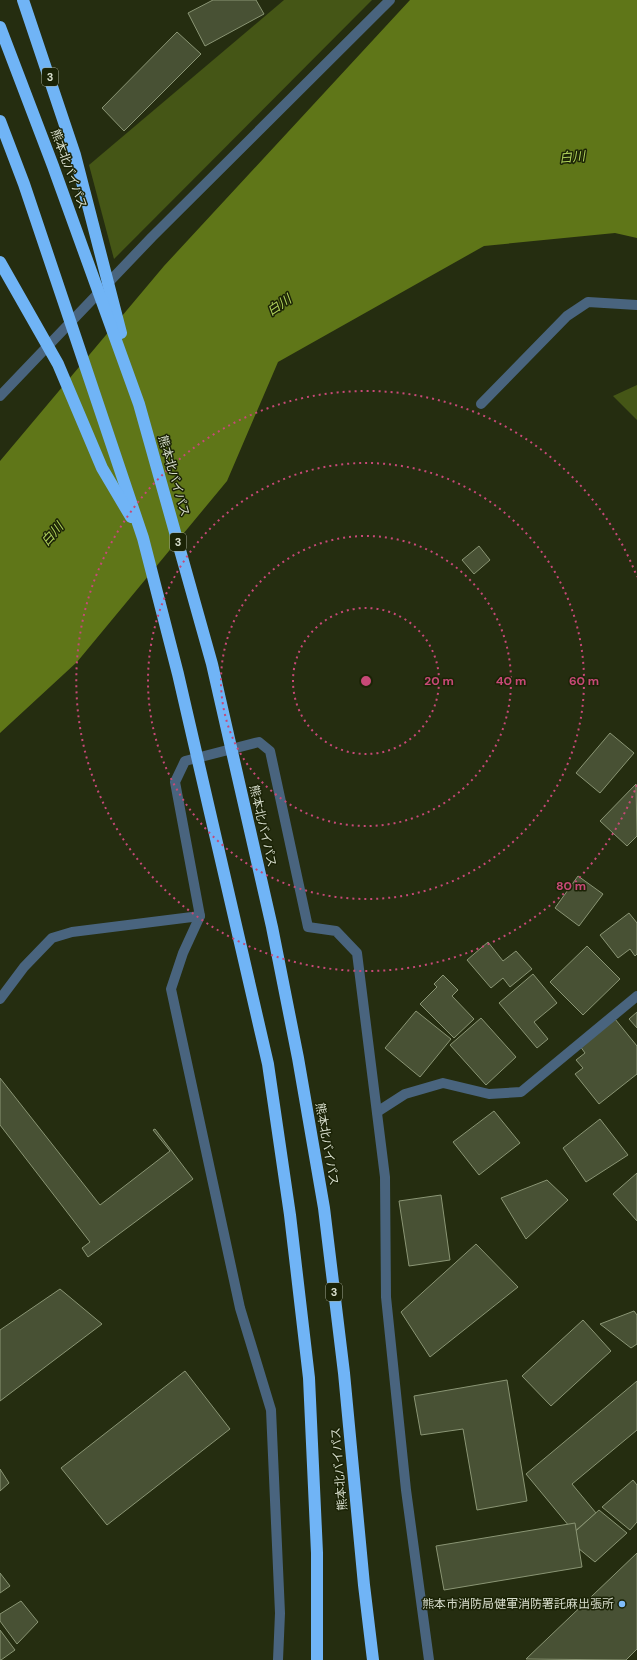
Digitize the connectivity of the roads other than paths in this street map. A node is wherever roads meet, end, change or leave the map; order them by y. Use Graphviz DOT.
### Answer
graph roads {
  1 [pos="23,0"];
  2 [pos="390,0"];
  3 [pos="0,27"];
  4 [pos="0,121"];
  5 [pos="0,262"];
  6 [pos="637,305"];
  7 [pos="0,396"];
  8 [pos="139,404"];
  9 [pos="481,404"];
  10 [pos="143,538"];
  11 [pos="200,916"];
  12 [pos="637,996"];
  13 [pos="0,999"];
  14 [pos="377,1112"];
  15 [pos="278,1660"];
  16 [pos="316,1660"];
  17 [pos="373,1660"];
  18 [pos="429,1660"];
  1 -- 8 [label="highway, 3"];
  2 -- 7 [label="street"];
  3 -- 8 [label="highway, 熊本北バイパス / 3"];
  4 -- 10 [label="highway, 熊本北バイパス"];
  5 -- 10 [label="highway"];
  6 -- 9 [label="street"];
  8 -- 17 [label="highway, 熊本北バイパス / 3"];
  10 -- 16 [label="highway, 熊本北バイパス"];
  11 -- 13 [label="street"];
  11 -- 14 [label="street"];
  11 -- 15 [label="street"];
  12 -- 14 [label="street"];
  14 -- 18 [label="street"];
}
